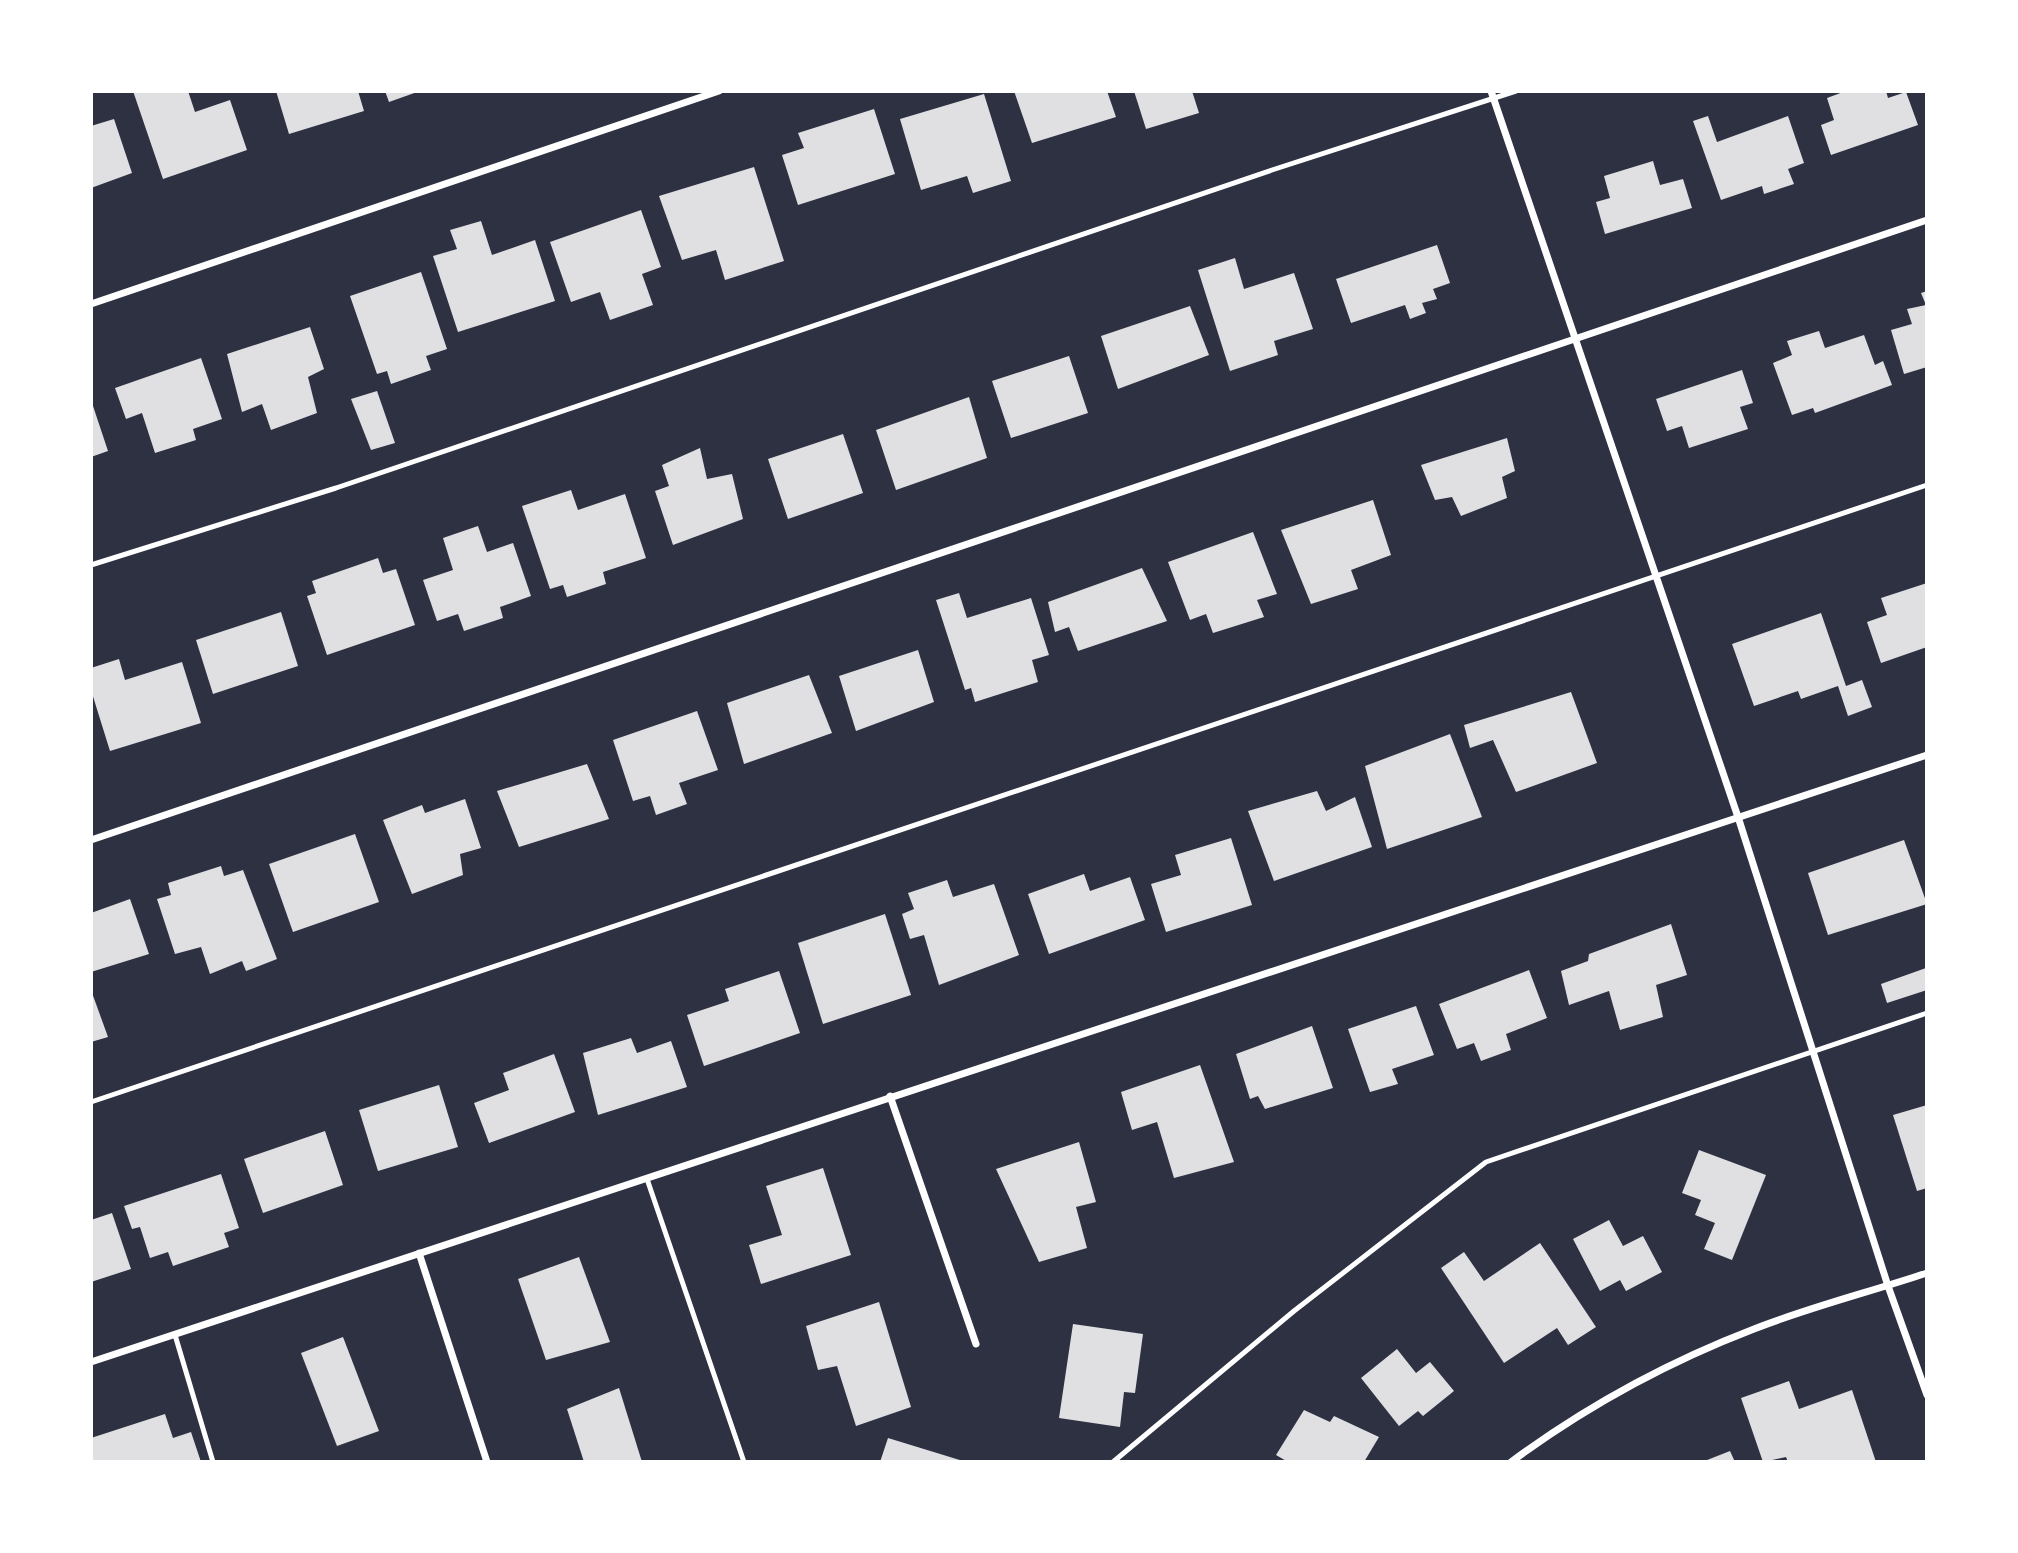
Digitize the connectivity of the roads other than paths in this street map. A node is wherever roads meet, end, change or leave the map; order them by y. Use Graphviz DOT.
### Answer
graph roads {
  1 [pos="719,91"];
  2 [pos="1516,91"];
  3 [pos="1493,94"];
  4 [pos="1927,220"];
  5 [pos="91,304"];
  6 [pos="1575,338"];
  7 [pos="1927,485"];
  8 [pos="91,565"];
  9 [pos="1656,576"];
  10 [pos="1927,755"];
  11 [pos="1739,820"];
  12 [pos="91,840"];
  13 [pos="1927,1013"];
  14 [pos="1813,1052"];
  15 [pos="890,1096"];
  16 [pos="91,1102"];
  17 [pos="648,1178"];
  18 [pos="419,1253"];
  19 [pos="1927,1273"];
  20 [pos="1888,1286"];
  21 [pos="175,1335"];
  22 [pos="976,1344"];
  23 [pos="91,1362"];
  24 [pos="1927,1395"];
  25 [pos="213,1462"];
  26 [pos="487,1462"];
  27 [pos="744,1462"];
  28 [pos="1113,1462"];
  29 [pos="1511,1462"];
  1 -- 5 [label="street"];
  2 -- 3 [label="lane"];
  3 -- 6 [label="street"];
  3 -- 8 [label="lane"];
  4 -- 6 [label="street"];
  6 -- 9 [label="street"];
  6 -- 12 [label="street"];
  7 -- 9 [label="lane"];
  9 -- 11 [label="street"];
  9 -- 16 [label="lane"];
  10 -- 11 [label="street"];
  11 -- 14 [label="street"];
  11 -- 15 [label="street"];
  13 -- 14 [label="lane"];
  14 -- 20 [label="street"];
  14 -- 28 [label="lane"];
  15 -- 17 [label="street"];
  15 -- 22 [label="street"];
  17 -- 18 [label="street"];
  17 -- 27 [label="lane"];
  18 -- 21 [label="street"];
  18 -- 26 [label="street"];
  19 -- 20 [label="street"];
  20 -- 24 [label="street"];
  20 -- 29 [label="street"];
  21 -- 23 [label="street"];
  21 -- 25 [label="lane"];
}
